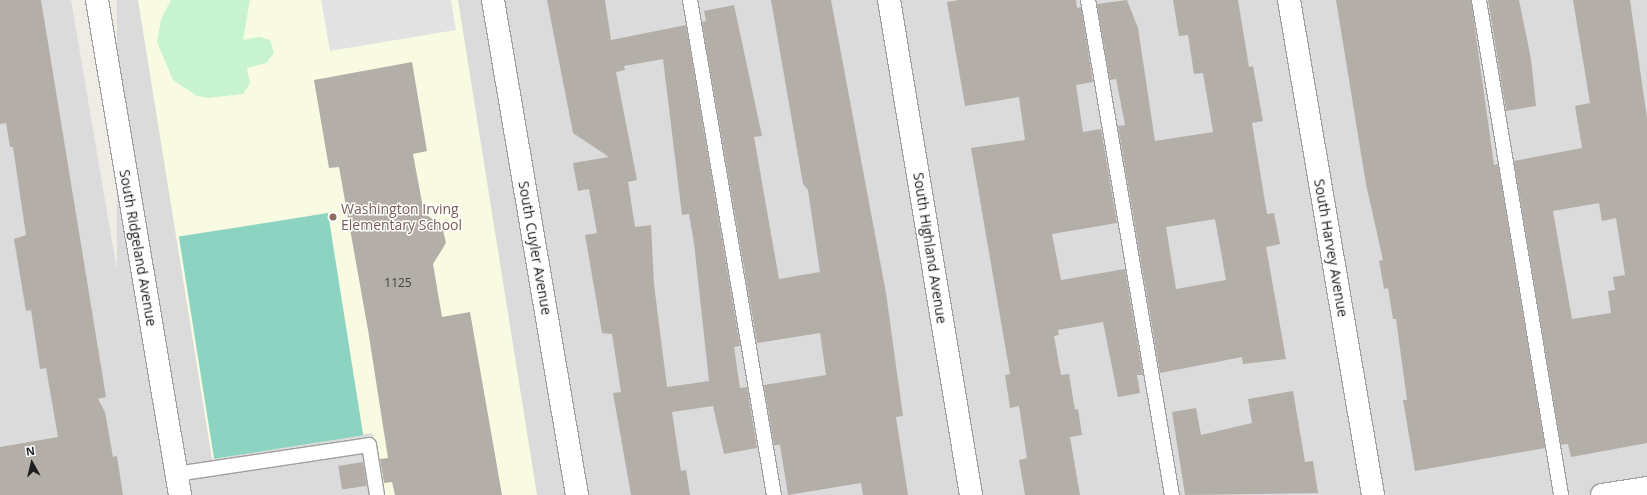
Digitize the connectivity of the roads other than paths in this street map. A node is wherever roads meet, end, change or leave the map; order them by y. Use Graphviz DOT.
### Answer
graph roads {
  1 [pos="97,0"];
  2 [pos="493,0"];
  3 [pos="690,0"];
  4 [pos="889,0"];
  5 [pos="1088,0"];
  6 [pos="1289,0"];
  7 [pos="1479,0"];
  8 [pos="176,474"];
  9 [pos="1647,488"];
  10 [pos="180,495"];
  11 [pos="377,495"];
  12 [pos="576,495"];
  13 [pos="774,495"];
  14 [pos="972,495"];
  15 [pos="1172,495"];
  16 [pos="1373,495"];
  17 [pos="1561,495"];
  18 [pos="1602,495"];
  1 -- 8 [label="street, South Ridgeland Avenue"];
  2 -- 12 [label="street, South Cuyler Avenue"];
  3 -- 13 [label="lane"];
  4 -- 14 [label="street, South Highland Avenue"];
  5 -- 15 [label="lane"];
  6 -- 16 [label="street, South Harvey Avenue"];
  7 -- 17 [label="lane"];
  8 -- 10 [label="street, South Ridgeland Avenue"];
  8 -- 11 [label="lane"];
  9 -- 18 [label="street"];
}
